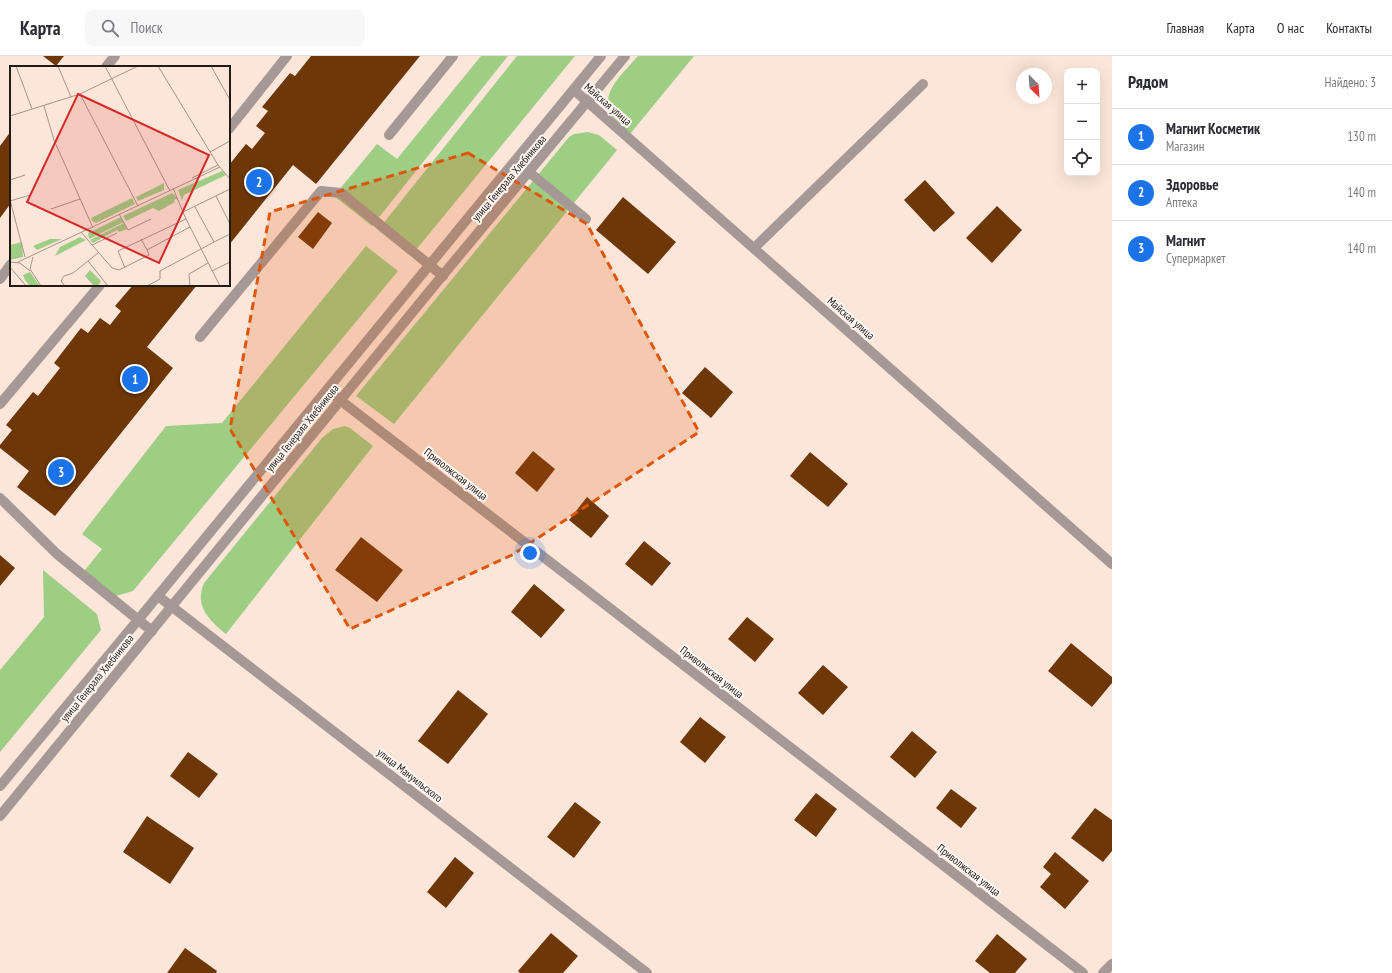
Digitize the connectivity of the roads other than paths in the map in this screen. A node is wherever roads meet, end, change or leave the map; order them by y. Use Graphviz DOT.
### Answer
graph roads {
  1 [pos="115,56"];
  2 [pos="287,56"];
  3 [pos="452,56"];
  4 [pos="601,56"];
  5 [pos="625,56"];
  6 [pos="107,66"];
  7 [pos="923,84"];
  8 [pos="574,90"];
  9 [pos="587,102"];
  10 [pos="230,128"];
  11 [pos="389,135"];
  12 [pos="529,172"];
  13 [pos="586,219"];
  14 [pos="754,248"];
  15 [pos="10,265"];
  16 [pos="429,265"];
  17 [pos="443,276"];
  18 [pos="0,279"];
  19 [pos="99,286"];
  20 [pos="200,338"];
  21 [pos="327,390"];
  22 [pos="340,400"];
  23 [pos="0,404"];
  24 [pos="0,498"];
  25 [pos="1112,564"];
  26 [pos="158,596"];
  27 [pos="172,607"];
  28 [pos="138,620"];
  29 [pos="152,631"];
  30 [pos="0,786"];
  31 [pos="0,816"];
  32 [pos="1112,964"];
  33 [pos="647,973"];
  34 [pos="1083,973"];
  35 [pos="1103,973"];
  1 -- 6 [label="street"];
  2 -- 10 [label="street"];
  3 -- 11 [label="street"];
  4 -- 8 [label="street, улица Генерала Хлебникова"];
  5 -- 9 [label="street, улица Генерала Хлебникова"];
  7 -- 14 [label="street"];
  8 -- 9 [label="street, Майская улица"];
  8 -- 16 [label="street, улица Генерала Хлебникова"];
  9 -- 12 [label="street, улица Генерала Хлебникова"];
  9 -- 14 [label="street, Майская улица"];
  12 -- 13 [label="street"];
  12 -- 17 [label="street, улица Генерала Хлебникова"];
  14 -- 25 [label="street, Майская улица"];
  15 -- 18 [label="street"];
  16 -- 17 [label="street"];
  16 -- 20 [label="street"];
  16 -- 21 [label="street, улица Генерала Хлебникова"];
  17 -- 22 [label="street, улица Генерала Хлебникова"];
  19 -- 23 [label="street"];
  21 -- 22 [label="street, Приволжская улица"];
  21 -- 26 [label="street, улица Генерала Хлебникова"];
  22 -- 27 [label="street, улица Генерала Хлебникова"];
  22 -- 34 [label="street, Приволжская улица"];
  24 -- 28 [label="street"];
  26 -- 27 [label="street, улица Мануильского"];
  26 -- 28 [label="street, улица Генерала Хлебникова"];
  27 -- 29 [label="street, улица Генерала Хлебникова"];
  27 -- 33 [label="street, улица Мануильского"];
  28 -- 29 [label="street"];
  28 -- 30 [label="street, улица Генерала Хлебникова"];
  29 -- 31 [label="street, улица Генерала Хлебникова"];
  32 -- 35 [label="street"];
}
